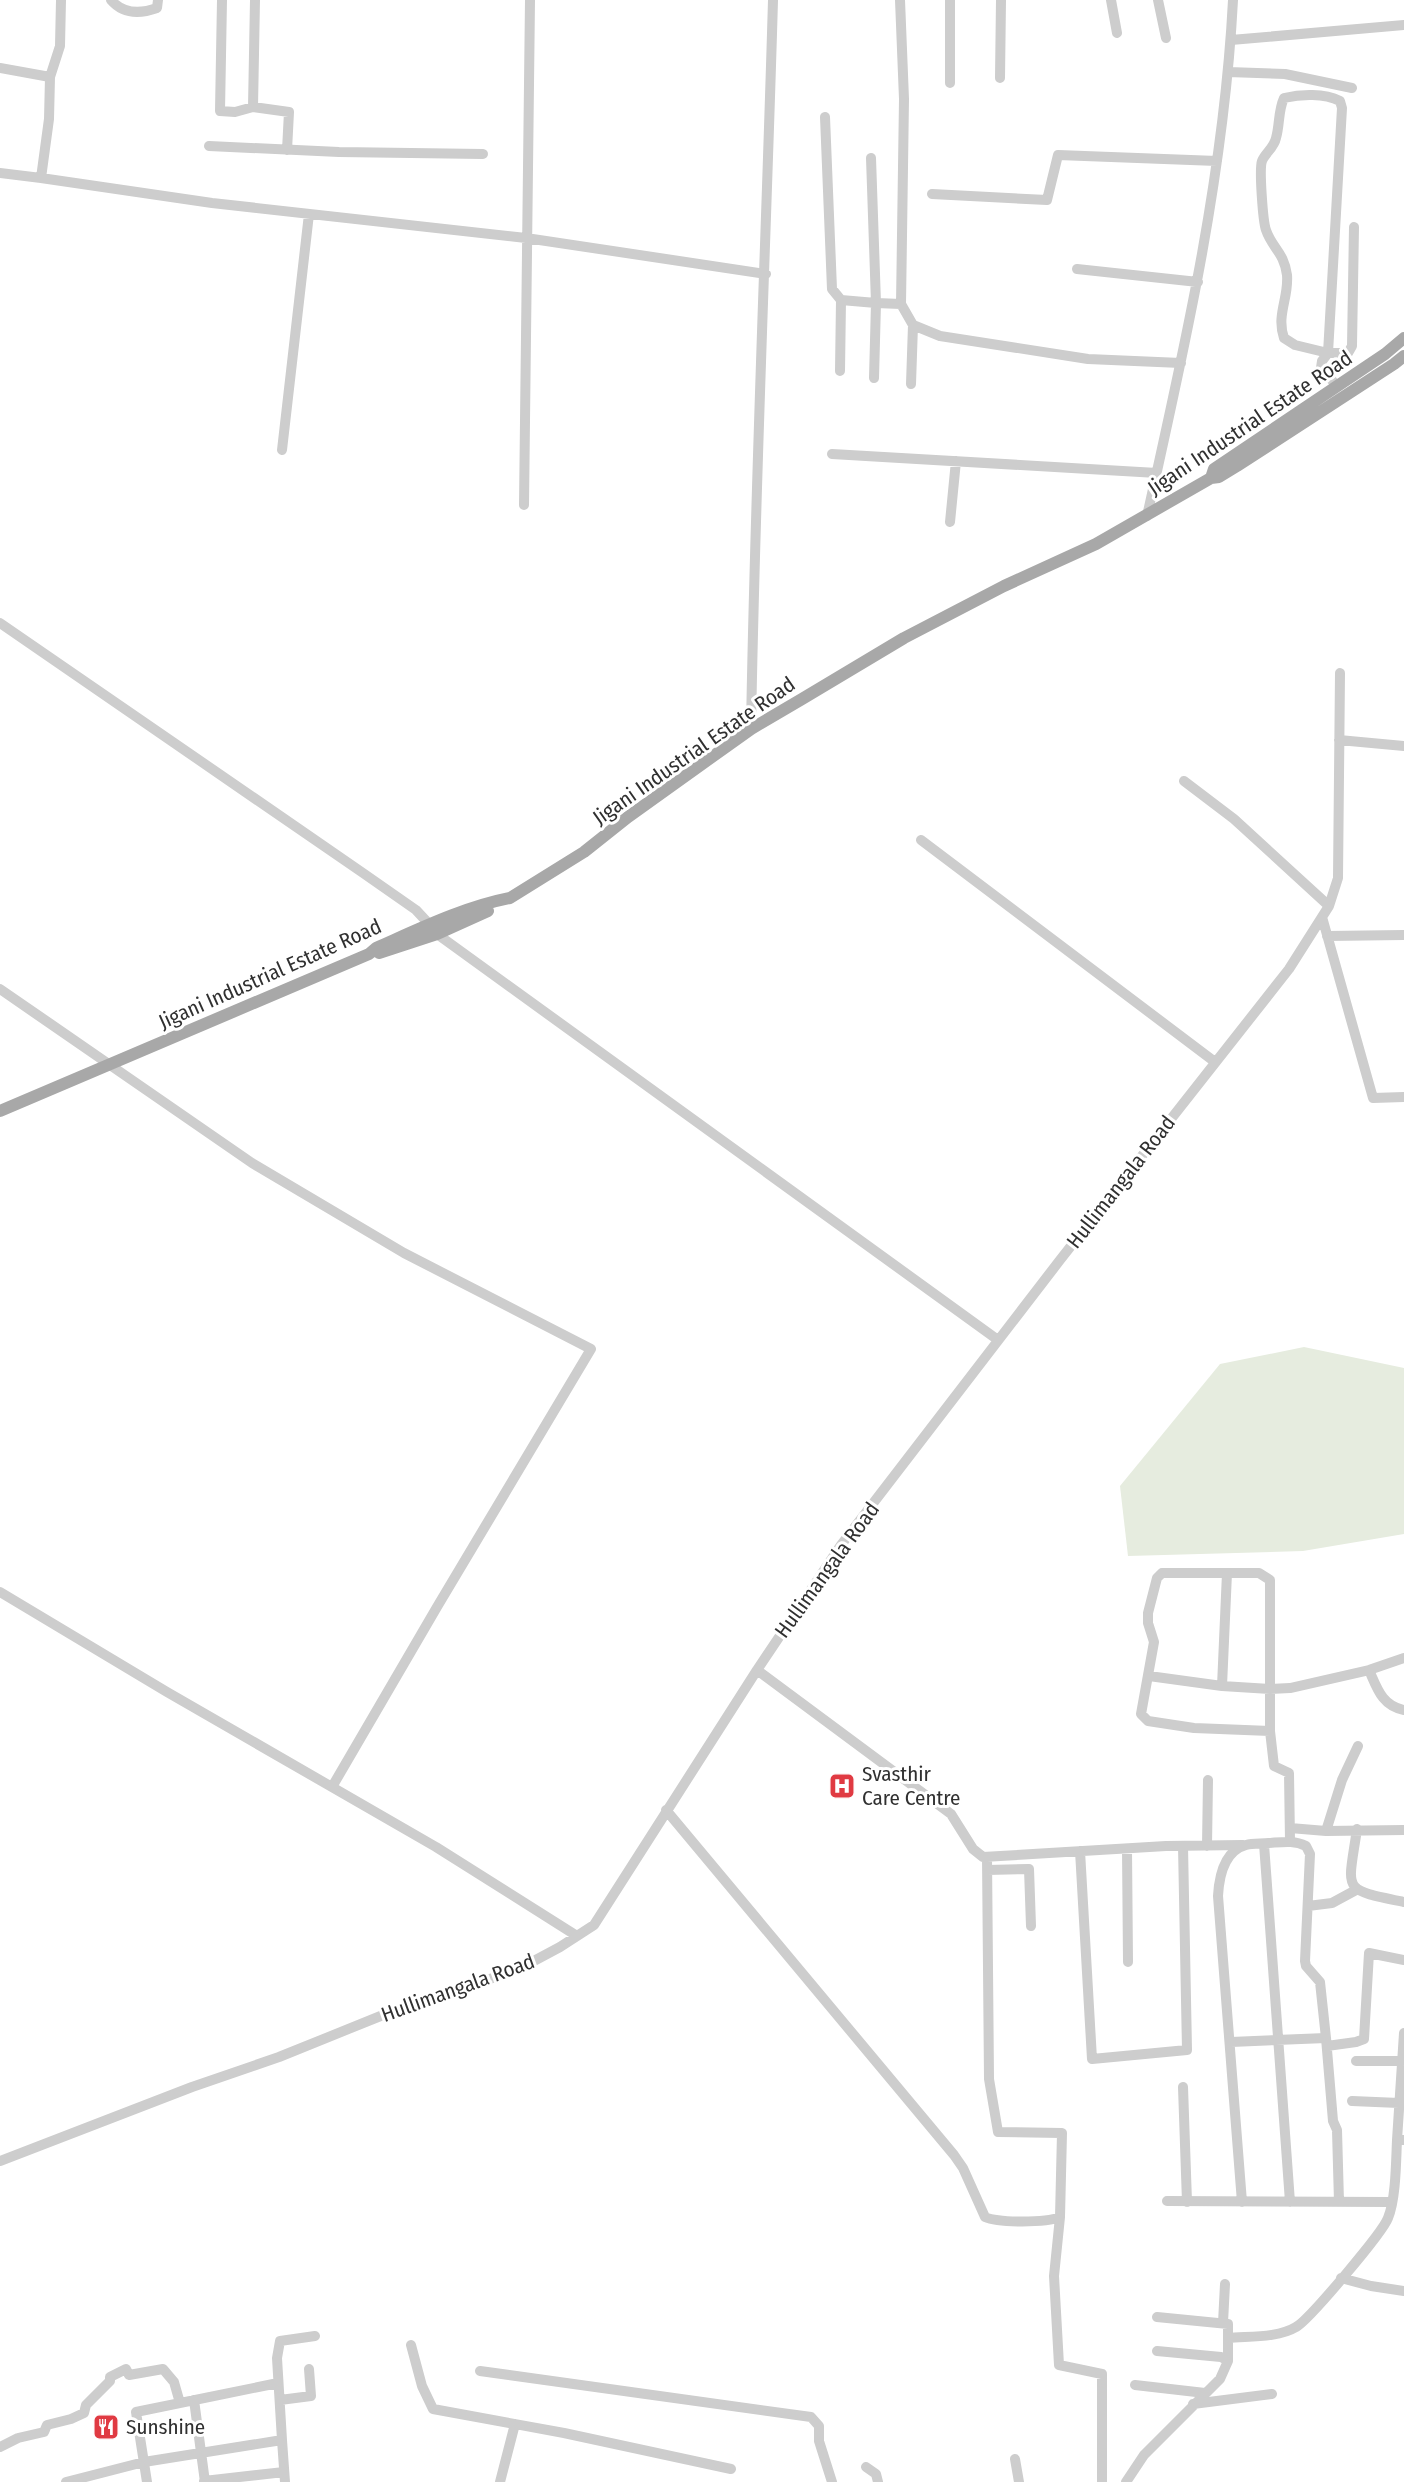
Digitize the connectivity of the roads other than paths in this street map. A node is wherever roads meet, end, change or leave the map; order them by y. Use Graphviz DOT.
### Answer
graph roads {
  1 [pos="61,0"];
  2 [pos="111,0"];
  3 [pos="158,0"];
  4 [pos="222,0"];
  5 [pos="255,0"];
  6 [pos="530,0"];
  7 [pos="773,0"];
  8 [pos="900,0"];
  9 [pos="950,0"];
  10 [pos="1001,0"];
  11 [pos="1111,0"];
  12 [pos="1158,0"];
  13 [pos="1233,0"];
  14 [pos="1404,25"];
  15 [pos="1117,33"];
  16 [pos="1166,38"];
  17 [pos="1231,40"];
  18 [pos="0,68"];
  19 [pos="1228,72"];
  20 [pos="50,77"];
  21 [pos="1000,78"];
  22 [pos="950,83"];
  23 [pos="1352,88"];
  24 [pos="253,107"];
  25 [pos="825,117"];
  26 [pos="209,146"];
  27 [pos="287,150"];
  28 [pos="483,154"];
  29 [pos="871,158"];
  30 [pos="1217,161"];
  31 [pos="0,173"];
  32 [pos="41,178"];
  33 [pos="932,194"];
  34 [pos="309,214"];
  35 [pos="1354,227"];
  36 [pos="526,238"];
  37 [pos="1077,270"];
  38 [pos="766,274"];
  39 [pos="1198,282"];
  40 [pos="841,300"];
  41 [pos="876,303"];
  42 [pos="901,304"];
  43 [pos="913,325"];
  44 [pos="1404,338"];
  45 [pos="1328,353"];
  46 [pos="1385,354"];
  47 [pos="1404,356"];
  48 [pos="1181,363"];
  49 [pos="1399,365"];
  50 [pos="840,371"];
  51 [pos="874,378"];
  52 [pos="911,384"];
  53 [pos="1337,386"];
  54 [pos="282,450"];
  55 [pos="832,454"];
  56 [pos="956,462"];
  57 [pos="1157,473"];
  58 [pos="1211,478"];
  59 [pos="524,506"];
  60 [pos="1147,516"];
  61 [pos="950,522"];
  62 [pos="0,623"];
  63 [pos="1340,673"];
  64 [pos="751,729"];
  65 [pos="1339,740"];
  66 [pos="1404,746"];
  67 [pos="1184,781"];
  68 [pos="921,840"];
  69 [pos="1329,906"];
  70 [pos="1322,917"];
  71 [pos="433,929"];
  72 [pos="1404,935"];
  73 [pos="1328,936"];
  74 [pos="0,989"];
  75 [pos="1215,1062"];
  76 [pos="108,1065"];
  77 [pos="1404,1097"];
  78 [pos="0,1111"];
  79 [pos="998,1340"];
  80 [pos="1227,1573"];
  81 [pos="0,1592"];
  82 [pos="1404,1658"];
  83 [pos="757,1670"];
  84 [pos="1369,1670"];
  85 [pos="1149,1676"];
  86 [pos="1222,1686"];
  87 [pos="1270,1689"];
  88 [pos="1404,1710"];
  89 [pos="1270,1731"];
  90 [pos="1358,1746"];
  91 [pos="1208,1779"];
  92 [pos="333,1787"];
  93 [pos="666,1810"];
  94 [pos="1290,1828"];
  95 [pos="1357,1829"];
  96 [pos="1404,1830"];
  97 [pos="1326,1831"];
  98 [pos="1290,1841"];
  99 [pos="1264,1844"];
  100 [pos="1246,1845"];
  101 [pos="1183,1846"];
  102 [pos="1207,1846"];
  103 [pos="1127,1849"];
  104 [pos="1080,1851"];
  105 [pos="987,1857"];
  106 [pos="987,1870"];
  107 [pos="1356,1890"];
  108 [pos="1404,1902"];
  109 [pos="1308,1906"];
  110 [pos="1031,1926"];
  111 [pos="577,1936"];
  112 [pos="1404,1960"];
  113 [pos="1128,1962"];
  114 [pos="1404,2032"];
  115 [pos="1279,2040"];
  116 [pos="1231,2042"];
  117 [pos="1326,2042"];
  118 [pos="1356,2061"];
  119 [pos="1401,2061"];
  120 [pos="1183,2087"];
  121 [pos="1352,2101"];
  122 [pos="1399,2103"];
  123 [pos="1401,2140"];
  124 [pos="0,2162"];
  125 [pos="1167,2201"];
  126 [pos="1187,2202"];
  127 [pos="1242,2202"];
  128 [pos="1290,2202"];
  129 [pos="1339,2202"];
  130 [pos="1391,2202"];
  131 [pos="1060,2217"];
  132 [pos="1341,2278"];
  133 [pos="1225,2284"];
  134 [pos="1404,2291"];
  135 [pos="1157,2318"];
  136 [pos="1223,2324"];
  137 [pos="315,2336"];
  138 [pos="1228,2338"];
  139 [pos="411,2345"];
  140 [pos="1157,2351"];
  141 [pos="1228,2361"];
  142 [pos="309,2369"];
  143 [pos="480,2371"];
  144 [pos="278,2383"];
  145 [pos="1135,2385"];
  146 [pos="1205,2393"];
  147 [pos="1272,2394"];
  148 [pos="194,2400"];
  149 [pos="280,2400"];
  150 [pos="180,2403"];
  151 [pos="1193,2404"];
  152 [pos="515,2424"];
  153 [pos="282,2440"];
  154 [pos="0,2447"];
  155 [pos="200,2452"];
  156 [pos="1015,2459"];
  157 [pos="144,2462"];
  158 [pos="866,2467"];
  159 [pos="730,2469"];
  160 [pos="285,2477"];
  161 [pos="205,2481"];
  162 [pos="65,2482"];
  163 [pos="147,2482"];
  164 [pos="500,2482"];
  165 [pos="832,2482"];
  166 [pos="878,2482"];
  167 [pos="1019,2482"];
  168 [pos="1102,2482"];
  169 [pos="1126,2482"];
  1 -- 20 [label="street"];
  2 -- 3 [label="street"];
  4 -- 24 [label="street"];
  5 -- 24 [label="street"];
  6 -- 36 [label="street"];
  7 -- 38 [label="street"];
  8 -- 42 [label="street"];
  9 -- 22 [label="street"];
  10 -- 21 [label="street"];
  11 -- 15 [label="street"];
  12 -- 16 [label="street"];
  13 -- 17 [label="street"];
  14 -- 17 [label="street"];
  17 -- 19 [label="street"];
  18 -- 20 [label="street"];
  19 -- 23 [label="street"];
  19 -- 30 [label="street"];
  20 -- 32 [label="street"];
  24 -- 27 [label="street"];
  25 -- 40 [label="street"];
  26 -- 27 [label="street"];
  27 -- 28 [label="street"];
  29 -- 41 [label="street"];
  30 -- 33 [label="street"];
  30 -- 39 [label="street"];
  31 -- 32 [label="street"];
  32 -- 34 [label="street"];
  34 -- 36 [label="street"];
  34 -- 54 [label="street"];
  35 -- 45 [label="street"];
  36 -- 38 [label="street"];
  36 -- 59 [label="street"];
  37 -- 39 [label="street"];
  38 -- 64 [label="street"];
  39 -- 48 [label="street"];
  40 -- 41 [label="street"];
  40 -- 50 [label="street"];
  41 -- 42 [label="street"];
  41 -- 51 [label="street"];
  42 -- 43 [label="street"];
  43 -- 48 [label="street"];
  43 -- 52 [label="street"];
  44 -- 46 [label="main road, Jigani Industrial Estate Road"];
  45 -- 45 [label="street"];
  45 -- 53 [label="street"];
  46 -- 49 [label="street"];
  46 -- 53 [label="main road, Jigani Industrial Estate Road"];
  47 -- 49 [label="main road, Jigani Industrial Estate Road"];
  48 -- 57 [label="street"];
  49 -- 58 [label="main road, Jigani Industrial Estate Road"];
  53 -- 58 [label="main road, Jigani Industrial Estate Road"];
  55 -- 56 [label="street"];
  56 -- 57 [label="street"];
  56 -- 61 [label="street"];
  57 -- 60 [label="street"];
  58 -- 60 [label="main road, Jigani Industrial Estate Road"];
  60 -- 64 [label="main road, Jigani Industrial Estate Road"];
  62 -- 71 [label="street"];
  63 -- 65 [label="street, Hullimangala Road"];
  64 -- 71 [label="main road, Jigani Industrial Estate Road"];
  65 -- 66 [label="street"];
  65 -- 69 [label="street, Hullimangala Road"];
  67 -- 69 [label="street"];
  68 -- 75 [label="street"];
  69 -- 70 [label="street, Hullimangala Road"];
  70 -- 73 [label="street"];
  70 -- 75 [label="street, Hullimangala Road"];
  71 -- 76 [label="main road, Jigani Industrial Estate Road"];
  71 -- 79 [label="street"];
  72 -- 73 [label="street"];
  73 -- 77 [label="street"];
  74 -- 76 [label="street"];
  75 -- 79 [label="street, Hullimangala Road"];
  76 -- 78 [label="main road, Jigani Industrial Estate Road"];
  76 -- 92 [label="street"];
  79 -- 83 [label="street, Hullimangala Road"];
  80 -- 85 [label="street"];
  80 -- 86 [label="street"];
  80 -- 87 [label="street"];
  81 -- 92 [label="street"];
  82 -- 84 [label="street"];
  83 -- 93 [label="street, Hullimangala Road"];
  83 -- 105 [label="street"];
  84 -- 87 [label="street"];
  84 -- 88 [label="street"];
  85 -- 86 [label="street"];
  85 -- 89 [label="street"];
  86 -- 87 [label="street"];
  87 -- 89 [label="street"];
  89 -- 94 [label="street"];
  90 -- 97 [label="street"];
  91 -- 102 [label="street"];
  92 -- 111 [label="street"];
  93 -- 111 [label="street, Hullimangala Road"];
  93 -- 131 [label="street"];
  94 -- 97 [label="street"];
  94 -- 98 [label="street"];
  95 -- 96 [label="street"];
  95 -- 97 [label="street"];
  95 -- 107 [label="street"];
  98 -- 99 [label="street"];
  98 -- 109 [label="street"];
  99 -- 100 [label="street"];
  99 -- 115 [label="street"];
  100 -- 102 [label="street"];
  100 -- 116 [label="street"];
  101 -- 102 [label="street"];
  101 -- 103 [label="street"];
  101 -- 104 [label="street"];
  103 -- 104 [label="street"];
  103 -- 113 [label="street"];
  104 -- 105 [label="street"];
  105 -- 106 [label="street"];
  106 -- 110 [label="street"];
  106 -- 131 [label="street"];
  107 -- 108 [label="street"];
  107 -- 109 [label="street"];
  109 -- 117 [label="street"];
  111 -- 124 [label="street, Hullimangala Road"];
  112 -- 117 [label="street"];
  114 -- 119 [label="street"];
  115 -- 116 [label="street"];
  115 -- 117 [label="street"];
  115 -- 128 [label="street"];
  116 -- 127 [label="street"];
  117 -- 129 [label="street"];
  118 -- 119 [label="street"];
  119 -- 122 [label="street"];
  120 -- 126 [label="street"];
  121 -- 122 [label="street"];
  122 -- 123 [label="street"];
  123 -- 130 [label="street"];
  125 -- 126 [label="street"];
  126 -- 127 [label="street"];
  127 -- 128 [label="street"];
  128 -- 129 [label="street"];
  129 -- 130 [label="street"];
  130 -- 132 [label="street"];
  131 -- 168 [label="street"];
  132 -- 134 [label="street"];
  132 -- 138 [label="street"];
  133 -- 136 [label="street"];
  135 -- 136 [label="street"];
  136 -- 138 [label="street"];
  137 -- 144 [label="street"];
  138 -- 141 [label="street"];
  139 -- 152 [label="street"];
  140 -- 141 [label="street"];
  141 -- 146 [label="street"];
  142 -- 149 [label="street"];
  143 -- 165 [label="street"];
  144 -- 148 [label="street"];
  144 -- 149 [label="street"];
  145 -- 146 [label="street"];
  146 -- 151 [label="street"];
  147 -- 151 [label="street"];
  148 -- 150 [label="street"];
  148 -- 155 [label="street"];
  149 -- 153 [label="street"];
  150 -- 154 [label="street"];
  150 -- 157 [label="street"];
  151 -- 169 [label="street"];
  152 -- 159 [label="street"];
  152 -- 164 [label="street"];
  153 -- 155 [label="street"];
  153 -- 160 [label="street"];
  155 -- 157 [label="street"];
  155 -- 161 [label="street"];
  156 -- 167 [label="street"];
  157 -- 162 [label="street"];
  157 -- 163 [label="street"];
  158 -- 166 [label="street"];
  160 -- 161 [label="street"];
}
